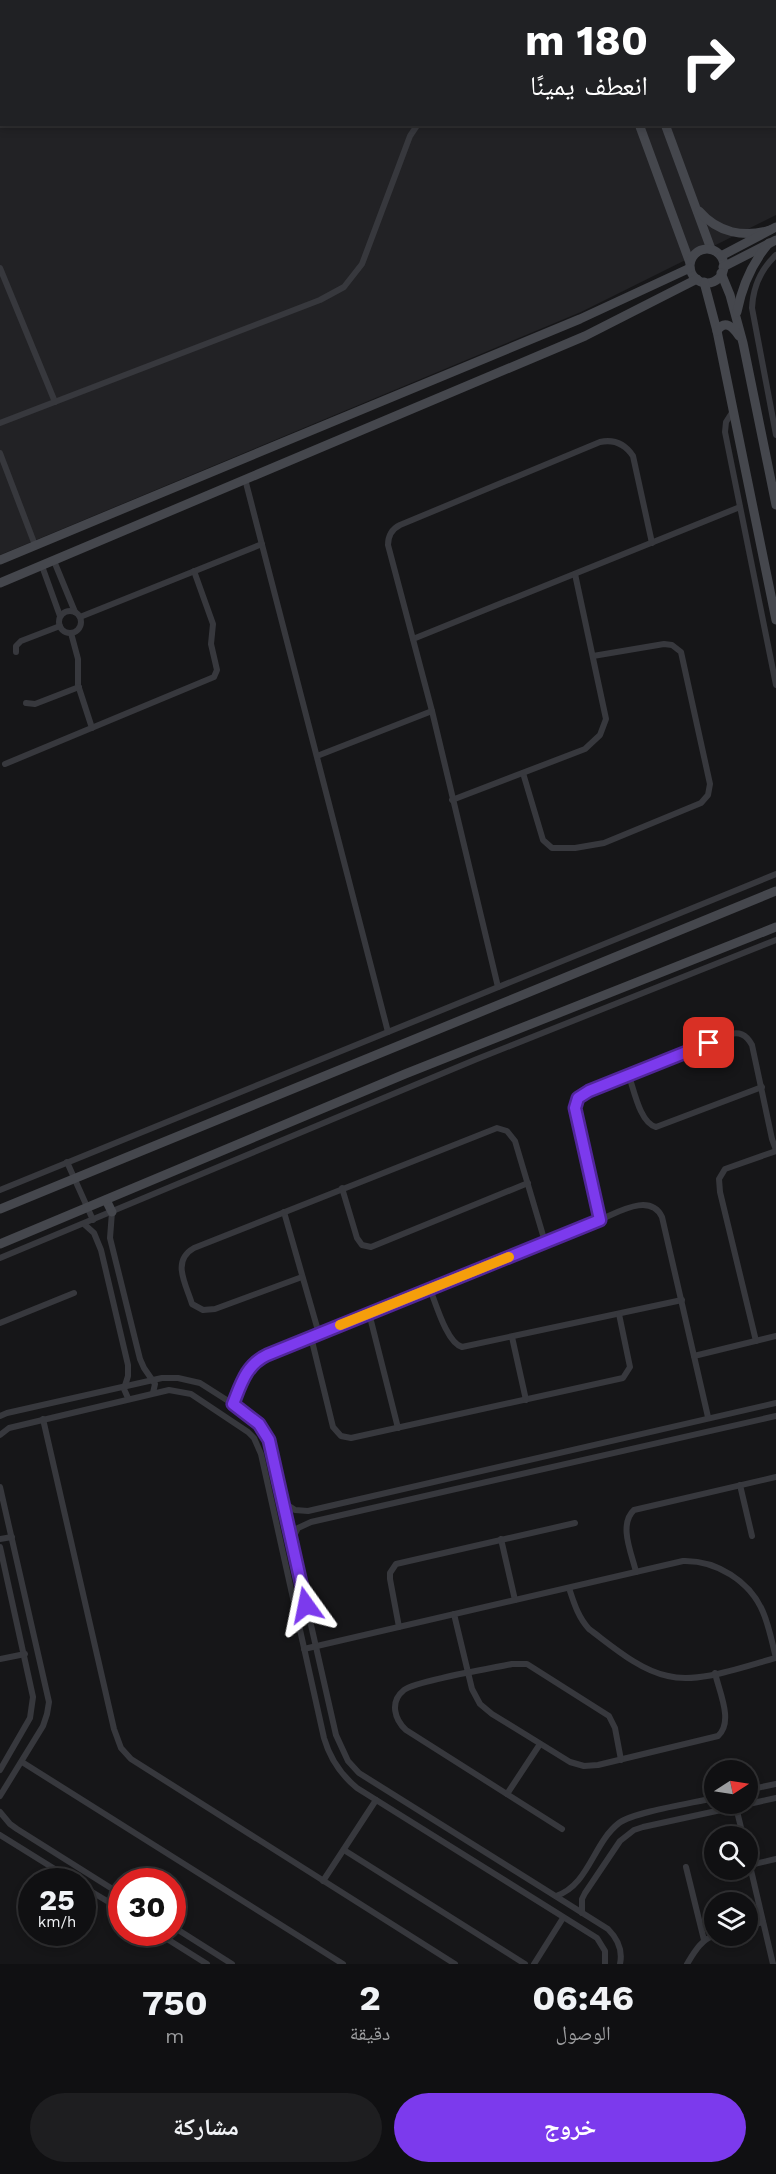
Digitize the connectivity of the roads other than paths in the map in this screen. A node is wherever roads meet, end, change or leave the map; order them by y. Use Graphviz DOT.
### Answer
graph roads {
  1 [pos="416,126"];
  2 [pos="640,126"];
  3 [pos="666,126"];
  4 [pos="697,208"];
  5 [pos="773,228"];
  6 [pos="772,242"];
  7 [pos="711,249"];
  8 [pos="776,255"];
  9 [pos="721,256"];
  10 [pos="690,265"];
  11 [pos="0,268"];
  12 [pos="722,270"];
  13 [pos="701,281"];
  14 [pos="736,318"];
  15 [pos="580,319"];
  16 [pos="717,331"];
  17 [pos="585,336"];
  18 [pos="743,343"];
  19 [pos="55,402"];
  20 [pos="734,410"];
  21 [pos="0,423"];
  22 [pos="776,435"];
  23 [pos="0,453"];
  24 [pos="245,479"];
  25 [pos="776,505"];
  26 [pos="740,507"];
  27 [pos="651,543"];
  28 [pos="262,544"];
  29 [pos="35,545"];
  30 [pos="0,560"];
  31 [pos="54,561"];
  32 [pos="42,566"];
  33 [pos="194,571"];
  34 [pos="575,574"];
  35 [pos="0,583"];
  36 [pos="78,615"];
  37 [pos="60,616"];
  38 [pos="776,620"];
  39 [pos="60,626"];
  40 [pos="71,633"];
  41 [pos="413,639"];
  42 [pos="16,652"];
  43 [pos="593,656"];
  44 [pos="776,685"];
  45 [pos="79,687"];
  46 [pos="26,703"];
  47 [pos="432,711"];
  48 [pos="92,728"];
  49 [pos="316,756"];
  50 [pos="5,764"];
  51 [pos="523,773"];
  52 [pos="452,800"];
  53 [pos="776,874"];
  54 [pos="776,891"];
  55 [pos="776,927"];
  56 [pos="776,940"];
  57 [pos="498,987"];
  58 [pos="388,1032"];
  59 [pos="629,1076"];
  60 [pos="762,1087"];
  61 [pos="776,1151"];
  62 [pos="67,1162"];
  63 [pos="74,1178"];
  64 [pos="528,1183"];
  65 [pos="342,1188"];
  66 [pos="0,1190"];
  67 [pos="106,1200"];
  68 [pos="87,1208"];
  69 [pos="0,1209"];
  70 [pos="112,1212"];
  71 [pos="284,1212"];
  72 [pos="93,1220"];
  73 [pos="600,1220"];
  74 [pos="84,1224"];
  75 [pos="545,1242"];
  76 [pos="0,1244"];
  77 [pos="0,1258"];
  78 [pos="302,1277"];
  79 [pos="430,1289"];
  80 [pos="74,1293"];
  81 [pos="682,1300"];
  82 [pos="369,1314"];
  83 [pos="620,1314"];
  84 [pos="0,1323"];
  85 [pos="319,1334"];
  86 [pos="776,1336"];
  87 [pos="311,1337"];
  88 [pos="512,1337"];
  89 [pos="756,1341"];
  90 [pos="694,1356"];
  91 [pos="154,1379"];
  92 [pos="125,1386"];
  93 [pos="153,1393"];
  94 [pos="128,1398"];
  95 [pos="526,1400"];
  96 [pos="776,1402"];
  97 [pos="233,1404"];
  98 [pos="0,1416"];
  99 [pos="776,1416"];
  100 [pos="708,1418"];
  101 [pos="43,1419"];
  102 [pos="398,1428"];
  103 [pos="0,1435"];
  104 [pos="776,1477"];
  105 [pos="740,1485"];
  106 [pos="0,1487"];
  107 [pos="283,1502"];
  108 [pos="575,1522"];
  109 [pos="752,1536"];
  110 [pos="12,1537"];
  111 [pos="0,1539"];
  112 [pos="501,1539"];
  113 [pos="292,1540"];
  114 [pos="0,1547"];
  115 [pos="636,1572"];
  116 [pos="569,1587"];
  117 [pos="515,1600"];
  118 [pos="454,1614"];
  119 [pos="399,1627"];
  120 [pos="315,1646"];
  121 [pos="304,1649"];
  122 [pos="24,1654"];
  123 [pos="776,1658"];
  124 [pos="0,1659"];
  125 [pos="715,1673"];
  126 [pos="468,1674"];
  127 [pos="540,1744"];
  128 [pos="621,1760"];
  129 [pos="22,1762"];
  130 [pos="0,1770"];
  131 [pos="776,1784"];
  132 [pos="766,1786"];
  133 [pos="758,1788"];
  134 [pos="507,1794"];
  135 [pos="0,1797"];
  136 [pos="773,1799"];
  137 [pos="376,1800"];
  138 [pos="704,1800"];
  139 [pos="758,1802"];
  140 [pos="0,1812"];
  141 [pos="704,1814"];
  142 [pos="447,1828"];
  143 [pos="562,1829"];
  144 [pos="0,1835"];
  145 [pos="440,1840"];
  146 [pos="344,1850"];
  147 [pos="776,1859"];
  148 [pos="758,1863"];
  149 [pos="686,1867"];
  150 [pos="53,1868"];
  151 [pos="753,1880"];
  152 [pos="323,1881"];
  153 [pos="108,1886"];
  154 [pos="556,1896"];
  155 [pos="582,1913"];
  156 [pos="563,1918"];
  157 [pos="763,1922"];
  158 [pos="758,1923"];
  159 [pos="186,1935"];
  160 [pos="704,1940"];
  161 [pos="178,1946"];
  162 [pos="205,1963"];
  163 [pos="232,1964"];
  164 [pos="343,1964"];
  165 [pos="455,1964"];
  166 [pos="525,1964"];
  167 [pos="534,1964"];
  168 [pos="605,1964"];
  169 [pos="620,1964"];
  170 [pos="687,1964"];
  171 [pos="773,1964"];
  1 -- 19 [label="street"];
  2 -- 10 [label="street"];
  3 -- 4 [label="street"];
  4 -- 5 [label="street"];
  4 -- 7 [label="street"];
  5 -- 9 [label="street"];
  6 -- 12 [label="street"];
  6 -- 14 [label="street"];
  7 -- 9 [label="street"];
  7 -- 10 [label="street"];
  8 -- 22 [label="street"];
  9 -- 12 [label="street"];
  10 -- 13 [label="street"];
  10 -- 15 [label="street"];
  11 -- 19 [label="street"];
  12 -- 13 [label="street"];
  12 -- 14 [label="street"];
  13 -- 16 [label="street"];
  13 -- 17 [label="street"];
  14 -- 18 [label="street"];
  15 -- 17 [label="street"];
  15 -- 29 [label="street"];
  16 -- 18 [label="street"];
  16 -- 20 [label="street"];
  17 -- 24 [label="street"];
  18 -- 25 [label="street"];
  19 -- 21 [label="street"];
  20 -- 26 [label="street"];
  20 -- 38 [label="street"];
  23 -- 29 [label="street"];
  24 -- 28 [label="street"];
  24 -- 31 [label="street"];
  26 -- 27 [label="street"];
  26 -- 44 [label="street"];
  27 -- 34 [label="street"];
  27 -- 41 [label="street"];
  28 -- 33 [label="street"];
  28 -- 49 [label="street"];
  29 -- 30 [label="street"];
  31 -- 32 [label="street"];
  31 -- 36 [label="street"];
  32 -- 35 [label="street"];
  32 -- 37 [label="street"];
  33 -- 36 [label="street"];
  33 -- 48 [label="street"];
  34 -- 41 [label="street"];
  34 -- 43 [label="street"];
  36 -- 37 [label="street"];
  36 -- 40 [label="street"];
  37 -- 39 [label="street"];
  39 -- 40 [label="street"];
  39 -- 42 [label="street"];
  40 -- 45 [label="street"];
  41 -- 47 [label="street"];
  43 -- 51 [label="street"];
  43 -- 51 [label="street"];
  45 -- 46 [label="street"];
  45 -- 48 [label="street"];
  47 -- 49 [label="street"];
  47 -- 52 [label="street"];
  48 -- 50 [label="street"];
  49 -- 58 [label="street"];
  51 -- 52 [label="street"];
  52 -- 57 [label="street"];
  53 -- 57 [label="street"];
  54 -- 63 [label="street"];
  55 -- 67 [label="street"];
  56 -- 70 [label="street"];
  57 -- 58 [label="street"];
  58 -- 62 [label="street"];
  59 -- 60 [label="street"];
  59 -- 60 [label="street"];
  59 -- 73 [label="street"];
  60 -- 61 [label="street"];
  61 -- 89 [label="street"];
  62 -- 63 [label="street"];
  62 -- 66 [label="street"];
  63 -- 68 [label="street"];
  63 -- 69 [label="street"];
  64 -- 65 [label="street"];
  64 -- 65 [label="street"];
  64 -- 75 [label="street"];
  65 -- 71 [label="street"];
  67 -- 68 [label="street"];
  67 -- 70 [label="street"];
  68 -- 72 [label="street"];
  68 -- 76 [label="street"];
  70 -- 72 [label="street"];
  70 -- 91 [label="street"];
  71 -- 78 [label="street"];
  71 -- 78 [label="street"];
  72 -- 74 [label="street"];
  73 -- 75 [label="street"];
  73 -- 81 [label="street"];
  74 -- 77 [label="street"];
  74 -- 92 [label="street"];
  75 -- 79 [label="street"];
  78 -- 85 [label="street"];
  79 -- 82 [label="street"];
  79 -- 88 [label="street"];
  80 -- 84 [label="street"];
  81 -- 83 [label="street"];
  81 -- 90 [label="street"];
  82 -- 85 [label="street"];
  82 -- 102 [label="street"];
  83 -- 88 [label="street"];
  83 -- 95 [label="street"];
  85 -- 87 [label="street"];
  86 -- 89 [label="street"];
  87 -- 97 [label="street"];
  87 -- 102 [label="street"];
  88 -- 95 [label="street"];
  89 -- 90 [label="street"];
  90 -- 100 [label="street"];
  91 -- 92 [label="street"];
  91 -- 93 [label="street"];
  91 -- 97 [label="street"];
  92 -- 94 [label="street"];
  92 -- 98 [label="street"];
  93 -- 94 [label="street"];
  93 -- 121 [label="street"];
  94 -- 101 [label="street"];
  95 -- 102 [label="street"];
  96 -- 100 [label="street"];
  97 -- 107 [label="street"];
  99 -- 113 [label="street"];
  100 -- 107 [label="street"];
  101 -- 103 [label="street"];
  101 -- 152 [label="street"];
  104 -- 105 [label="street"];
  105 -- 109 [label="street"];
  105 -- 115 [label="street"];
  106 -- 110 [label="street"];
  107 -- 113 [label="street"];
  108 -- 112 [label="street"];
  110 -- 111 [label="street"];
  110 -- 129 [label="street"];
  112 -- 117 [label="street"];
  112 -- 119 [label="street"];
  113 -- 120 [label="street"];
  114 -- 122 [label="street"];
  115 -- 116 [label="street"];
  115 -- 123 [label="street"];
  116 -- 117 [label="street"];
  116 -- 125 [label="street"];
  117 -- 118 [label="street"];
  118 -- 119 [label="street"];
  118 -- 126 [label="street"];
  119 -- 120 [label="street"];
  120 -- 121 [label="street"];
  120 -- 142 [label="street"];
  121 -- 137 [label="street"];
  122 -- 124 [label="street"];
  122 -- 130 [label="street"];
  123 -- 125 [label="street"];
  125 -- 128 [label="street"];
  126 -- 127 [label="street"];
  126 -- 128 [label="street"];
  126 -- 134 [label="street"];
  127 -- 128 [label="street"];
  127 -- 134 [label="street"];
  129 -- 135 [label="street"];
  129 -- 164 [label="street"];
  131 -- 132 [label="street"];
  132 -- 133 [label="street"];
  132 -- 136 [label="street"];
  134 -- 143 [label="street"];
  136 -- 139 [label="street"];
  137 -- 145 [label="street"];
  137 -- 146 [label="street"];
  138 -- 154 [label="street"];
  140 -- 153 [label="street"];
  141 -- 155 [label="street"];
  142 -- 145 [label="street"];
  142 -- 154 [label="street"];
  144 -- 150 [label="street"];
  145 -- 156 [label="street"];
  146 -- 152 [label="street"];
  146 -- 166 [label="street"];
  147 -- 148 [label="street"];
  149 -- 160 [label="street"];
  151 -- 157 [label="street"];
  152 -- 165 [label="street"];
  154 -- 155 [label="street"];
  155 -- 169 [label="street"];
  156 -- 167 [label="street"];
  156 -- 168 [label="street"];
  157 -- 158 [label="street"];
  157 -- 171 [label="street"];
  159 -- 163 [label="street"];
  160 -- 170 [label="street"];
  161 -- 162 [label="street"];
}
